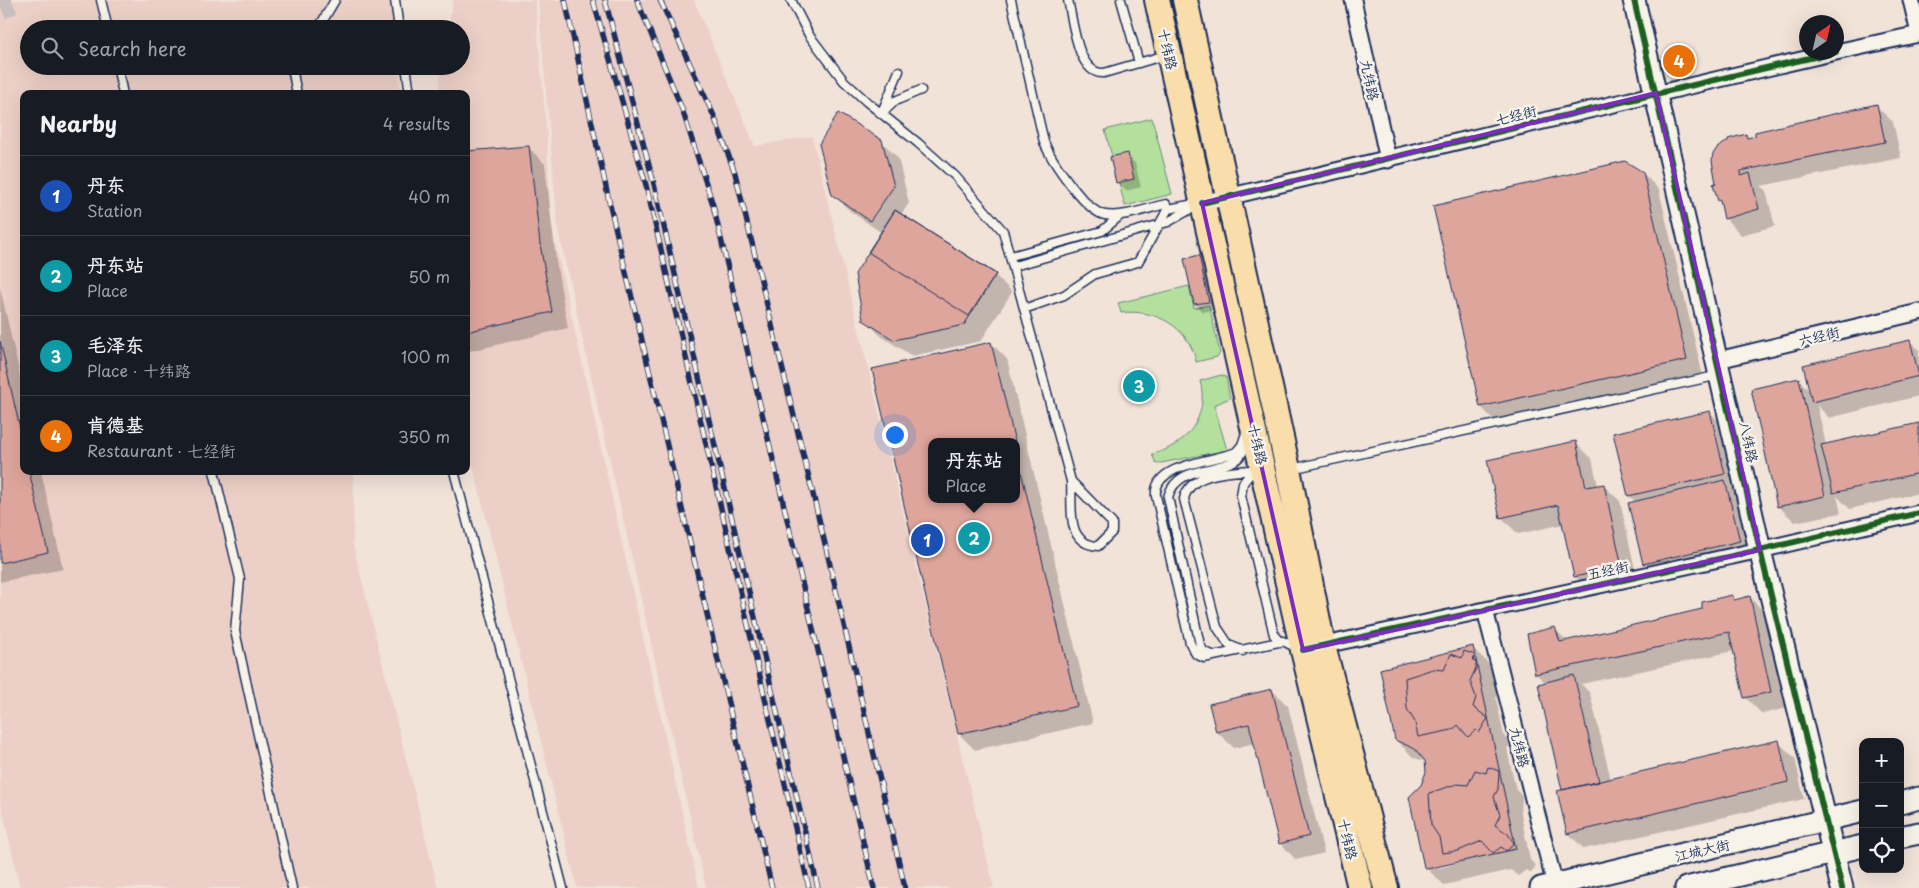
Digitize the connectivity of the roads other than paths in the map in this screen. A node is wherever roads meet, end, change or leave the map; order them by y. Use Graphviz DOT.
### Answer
graph roads {
  1 [pos="101,0"];
  2 [pos="335,0"];
  3 [pos="394,0"];
  4 [pos="791,0"];
  5 [pos="1011,0"];
  6 [pos="1068,0"];
  7 [pos="1121,0"];
  8 [pos="1157,0"];
  9 [pos="1185,0"];
  10 [pos="1353,0"];
  11 [pos="1634,0"];
  12 [pos="1911,0"];
  13 [pos="106,20"];
  14 [pos="323,20"];
  15 [pos="397,20"];
  16 [pos="1919,34"];
  17 [pos="1844,50"];
  18 [pos="1169,54"];
  19 [pos="1801,60"];
  20 [pos="1138,63"];
  21 [pos="899,70"];
  22 [pos="119,75"];
  23 [pos="293,75"];
  24 [pos="407,75"];
  25 [pos="122,90"];
  26 [pos="296,90"];
  27 [pos="409,90"];
  28 [pos="921,90"];
  29 [pos="1656,93"];
  30 [pos="881,114"];
  31 [pos="1388,160"];
  32 [pos="1229,197"];
  33 [pos="1202,203"];
  34 [pos="1168,209"];
  35 [pos="1121,214"];
  36 [pos="1158,225"];
  37 [pos="1011,256"];
  38 [pos="1014,266"];
  39 [pos="1024,309"];
  40 [pos="1919,312"];
  41 [pos="1720,367"];
  42 [pos="1250,408"];
  43 [pos="1245,440"];
  44 [pos="1271,469"];
  45 [pos="215,475"];
  46 [pos="455,475"];
  47 [pos="1071,481"];
  48 [pos="1919,513"];
  49 [pos="1760,550"];
  50 [pos="1485,610"];
  51 [pos="1280,642"];
  52 [pos="1313,648"];
  53 [pos="1243,651"];
  54 [pos="1221,656"];
  55 [pos="1919,798"];
  56 [pos="1904,802"];
  57 [pos="1859,813"];
  58 [pos="1826,820"];
  59 [pos="1919,833"];
  60 [pos="1904,836"];
  61 [pos="1859,847"];
  62 [pos="1834,853"];
  63 [pos="1548,886"];
  64 [pos="292,888"];
  65 [pos="563,888"];
  66 [pos="1360,888"];
  67 [pos="1386,888"];
  68 [pos="1686,888"];
  69 [pos="1842,888"];
  1 -- 13 [label="lane"];
  2 -- 14 [label="lane"];
  3 -- 15 [label="lane"];
  4 -- 30 [label="lane"];
  5 -- 35 [label="lane"];
  6 -- 20 [label="lane"];
  7 -- 20 [label="lane"];
  8 -- 18 [label="main road, 十纬路"];
  9 -- 32 [label="main road, 十纬路"];
  10 -- 31 [label="street, 九纬路"];
  11 -- 29 [label="street, 八纬路"];
  12 -- 16 [label="street"];
  16 -- 17 [label="street, 七经街"];
  18 -- 20 [label="lane"];
  18 -- 33 [label="main road, 十纬路"];
  19 -- 29 [label="street, 七经街"];
  21 -- 30 [label="lane"];
  22 -- 25 [label="lane"];
  23 -- 26 [label="lane"];
  24 -- 27 [label="lane"];
  28 -- 30 [label="lane"];
  29 -- 31 [label="street, 七经街"];
  29 -- 41 [label="street, 八纬路"];
  30 -- 37 [label="lane"];
  31 -- 32 [label="street, 七经街"];
  32 -- 33 [label="street, 七经街"];
  32 -- 44 [label="main road, 十纬路"];
  33 -- 34 [label="lane"];
  33 -- 36 [label="lane"];
  33 -- 42 [label="main road, 十纬路"];
  34 -- 35 [label="lane"];
  34 -- 36 [label="lane"];
  35 -- 37 [label="lane"];
  36 -- 38 [label="lane"];
  36 -- 39 [label="lane"];
  37 -- 38 [label="lane"];
  38 -- 39 [label="lane"];
  39 -- 47 [label="lane"];
  40 -- 41 [label="street, 六经街"];
  41 -- 44 [label="lane"];
  41 -- 49 [label="street, 八纬路"];
  42 -- 43 [label="lane"];
  42 -- 44 [label="main road, 十纬路"];
  43 -- 54 [label="lane"];
  43 -- 54 [label="lane"];
  44 -- 51 [label="lane"];
  44 -- 52 [label="main road, 十纬路"];
  44 -- 53 [label="lane"];
  45 -- 64 [label="lane"];
  46 -- 65 [label="lane"];
  47 -- 47 [label="lane"];
  48 -- 49 [label="street, 五经街"];
  49 -- 50 [label="street, 五经街"];
  49 -- 58 [label="street, 八纬路"];
  50 -- 52 [label="street, 五经街"];
  50 -- 63 [label="street, 九纬路"];
  51 -- 52 [label="lane"];
  51 -- 53 [label="lane"];
  52 -- 66 [label="main road, 十纬路"];
  52 -- 67 [label="main road, 十纬路"];
  53 -- 54 [label="lane"];
  55 -- 56 [label="street"];
  57 -- 58 [label="street, 江城大街"];
  58 -- 62 [label="street, 八纬路"];
  58 -- 63 [label="street, 江城大街"];
  59 -- 60 [label="street"];
  61 -- 62 [label="street"];
  62 -- 68 [label="street"];
  62 -- 69 [label="street, 八纬路"];
}
